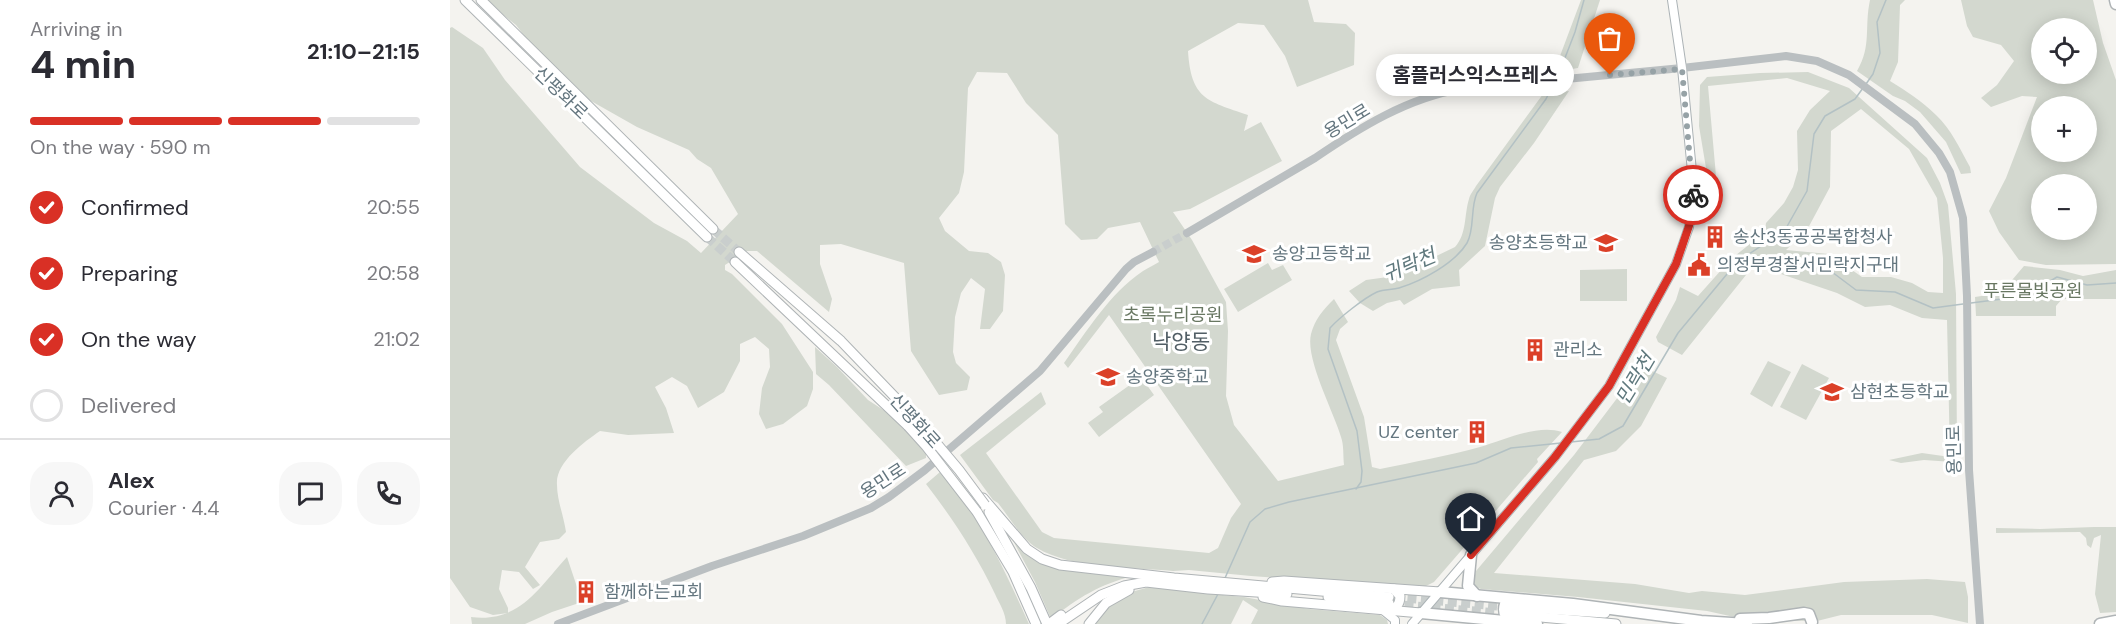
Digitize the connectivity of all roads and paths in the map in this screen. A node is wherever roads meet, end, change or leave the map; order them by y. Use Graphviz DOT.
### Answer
graph roads {
  1 [pos="465,0"];
  2 [pos="481,0"];
  3 [pos="1672,0"];
  4 [pos="1682,69"];
  5 [pos="1187,233"];
  6 [pos="739,252"];
  7 [pos="1153,252"];
  8 [pos="735,262"];
  9 [pos="912,423"];
  10 [pos="987,504"];
  11 [pos="1471,555"];
  12 [pos="1173,581"];
  13 [pos="1239,587"];
  14 [pos="1440,592"];
  15 [pos="1477,596"];
  16 [pos="1389,600"];
  17 [pos="1512,611"];
  18 [pos="1421,614"];
  19 [pos="1046,621"];
  20 [pos="1701,621"];
  21 [pos="1812,621"];
  22 [pos="2116,621"];
  23 [pos="1035,622"];
  24 [pos="558,624"];
  25 [pos="1058,624"];
  26 [pos="1089,624"];
  27 [pos="1395,624"];
  28 [pos="1412,624"];
  29 [pos="1537,624"];
  30 [pos="1616,624"];
  31 [pos="1747,624"];
  32 [pos="1980,624"];
  33 [pos="2100,624"];
  1 -- 2 [label="highway, 신평화로"];
  3 -- 4 [label="main road"];
  4 -- 5 [label="street, 용민로"];
  4 -- 11 [label="main road"];
  4 -- 32 [label="street, 용민로"];
  6 -- 9 [label="highway, 신평화로"];
  7 -- 24 [label="street, 용민로"];
  8 -- 9 [label="highway, 신평화로"];
  9 -- 10 [label="highway, 신평화로, bridge"];
  9 -- 23 [label="highway, 신평화로, bridge"];
  10 -- 12 [label="highway"];
  10 -- 19 [label="highway, 신평화로"];
  11 -- 14 [label="main road"];
  11 -- 15 [label="highway"];
  12 -- 13 [label="highway"];
  12 -- 19 [label="highway"];
  12 -- 25 [label="highway"];
  12 -- 26 [label="highway"];
  13 -- 16 [label="highway"];
  13 -- 16 [label="highway"];
  14 -- 15 [label="highway"];
  14 -- 16 [label="highway"];
  14 -- 18 [label="main road"];
  15 -- 17 [label="highway"];
  16 -- 18 [label="highway"];
  16 -- 27 [label="main road"];
  17 -- 18 [label="highway"];
  17 -- 20 [label="highway"];
  17 -- 29 [label="highway"];
  17 -- 30 [label="highway"];
  18 -- 28 [label="main road"];
  20 -- 21 [label="highway"];
  20 -- 31 [label="highway"];
  22 -- 33 [label="highway"];
}
